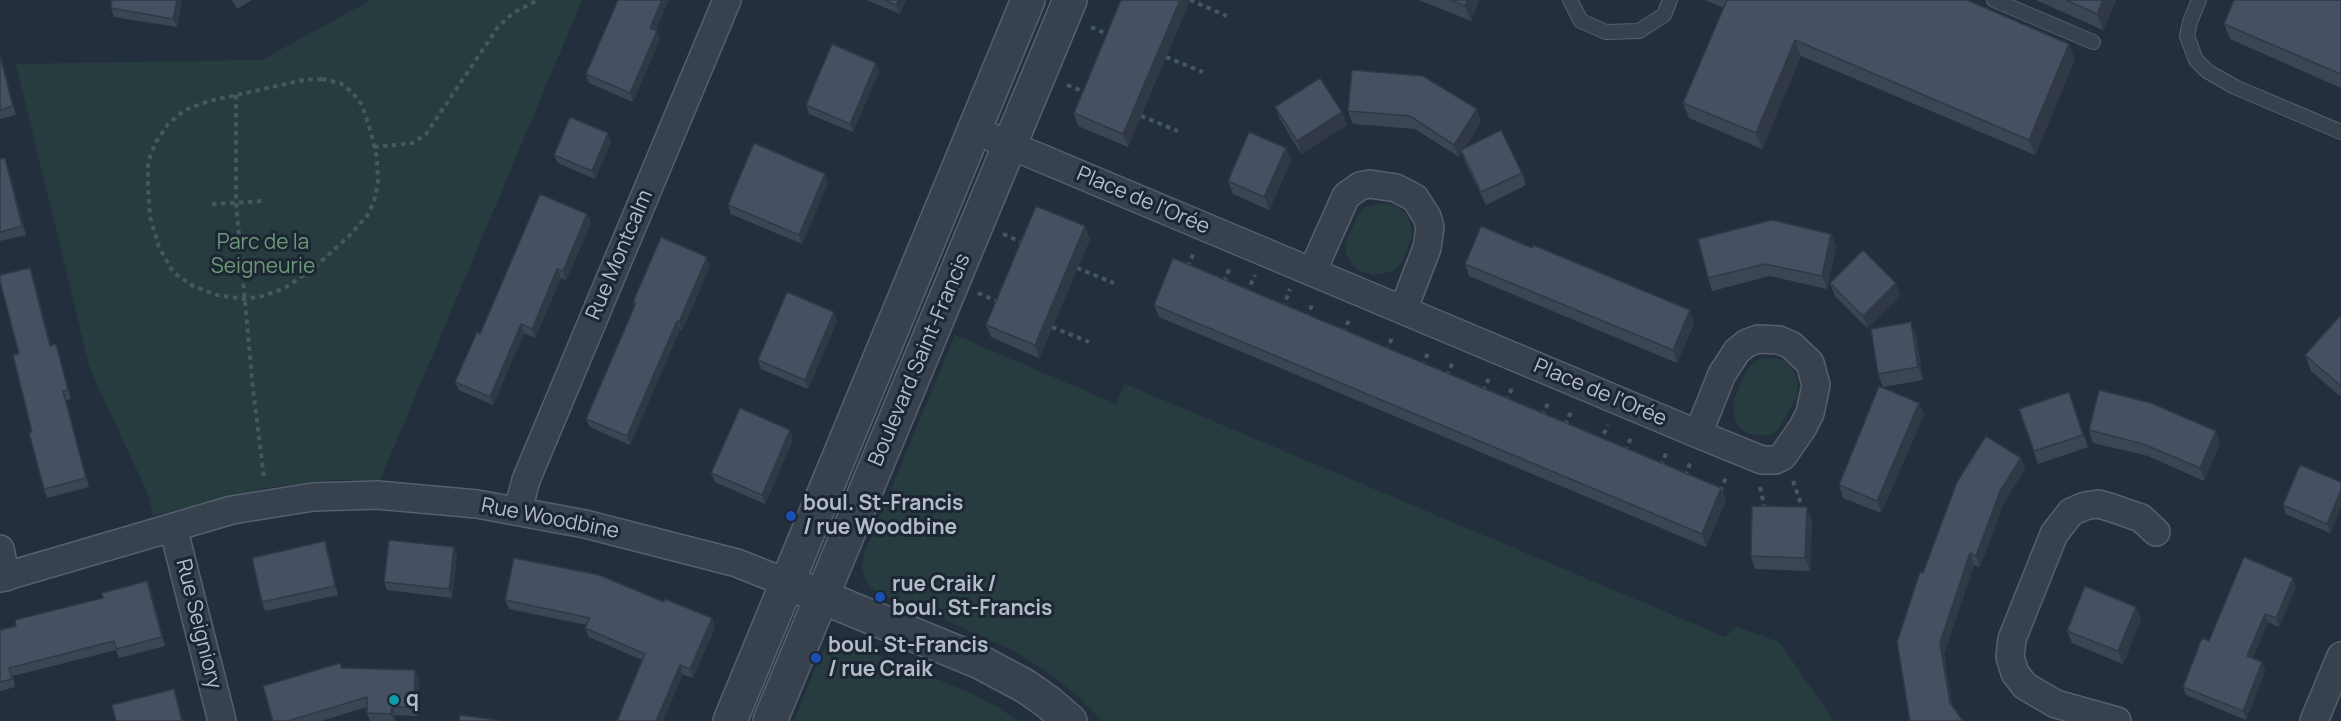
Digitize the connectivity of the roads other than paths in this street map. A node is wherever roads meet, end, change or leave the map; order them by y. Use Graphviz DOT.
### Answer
graph roads {
  1 [pos="727,0"];
  2 [pos="1028,0"];
  3 [pos="1070,0"];
  4 [pos="1570,0"];
  5 [pos="1670,0"];
  6 [pos="1994,0"];
  7 [pos="2199,0"];
  8 [pos="2093,42"];
  9 [pos="974,130"];
  10 [pos="2341,132"];
  11 [pos="1010,145"];
  12 [pos="1306,285"];
  13 [pos="1399,320"];
  14 [pos="1696,444"];
  15 [pos="518,510"];
  16 [pos="173,527"];
  17 [pos="2156,532"];
  18 [pos="0,549"];
  19 [pos="3,578"];
  20 [pos="788,583"];
  21 [pos="823,596"];
  22 [pos="2341,656"];
  23 [pos="222,721"];
  24 [pos="730,721"];
  25 [pos="770,721"];
  26 [pos="1070,721"];
  27 [pos="2117,721"];
  28 [pos="2313,721"];
  1 -- 15 [label="street, Rue Montcalm"];
  2 -- 9 [label="street, Boulevard Saint-Francis"];
  3 -- 11 [label="street, Boulevard Saint-Francis"];
  4 -- 5 [label="lane"];
  6 -- 8 [label="lane"];
  7 -- 10 [label="lane"];
  9 -- 11 [label="street, Place de l'Orée"];
  9 -- 20 [label="street, Boulevard Saint-Francis"];
  11 -- 12 [label="street, Place de l'Orée"];
  11 -- 21 [label="street, Boulevard Saint-Francis"];
  12 -- 13 [label="street, Place de l'Orée"];
  12 -- 13 [label="street"];
  13 -- 14 [label="street, Place de l'Orée"];
  14 -- 14 [label="street, Place de l'Orée"];
  15 -- 16 [label="street, Rue Woodbine"];
  15 -- 20 [label="street, Rue Woodbine"];
  16 -- 19 [label="street, Rue Woodbine"];
  16 -- 23 [label="street, Rue Seigniory"];
  17 -- 27 [label="street"];
  18 -- 19 [label="street"];
  20 -- 21 [label="street, Rue Woodbine"];
  20 -- 24 [label="street, Boulevard Saint-Francis"];
  21 -- 25 [label="street, Boulevard Saint-Francis"];
  21 -- 26 [label="street, Rue Woodbine"];
  22 -- 28 [label="street"];
}
